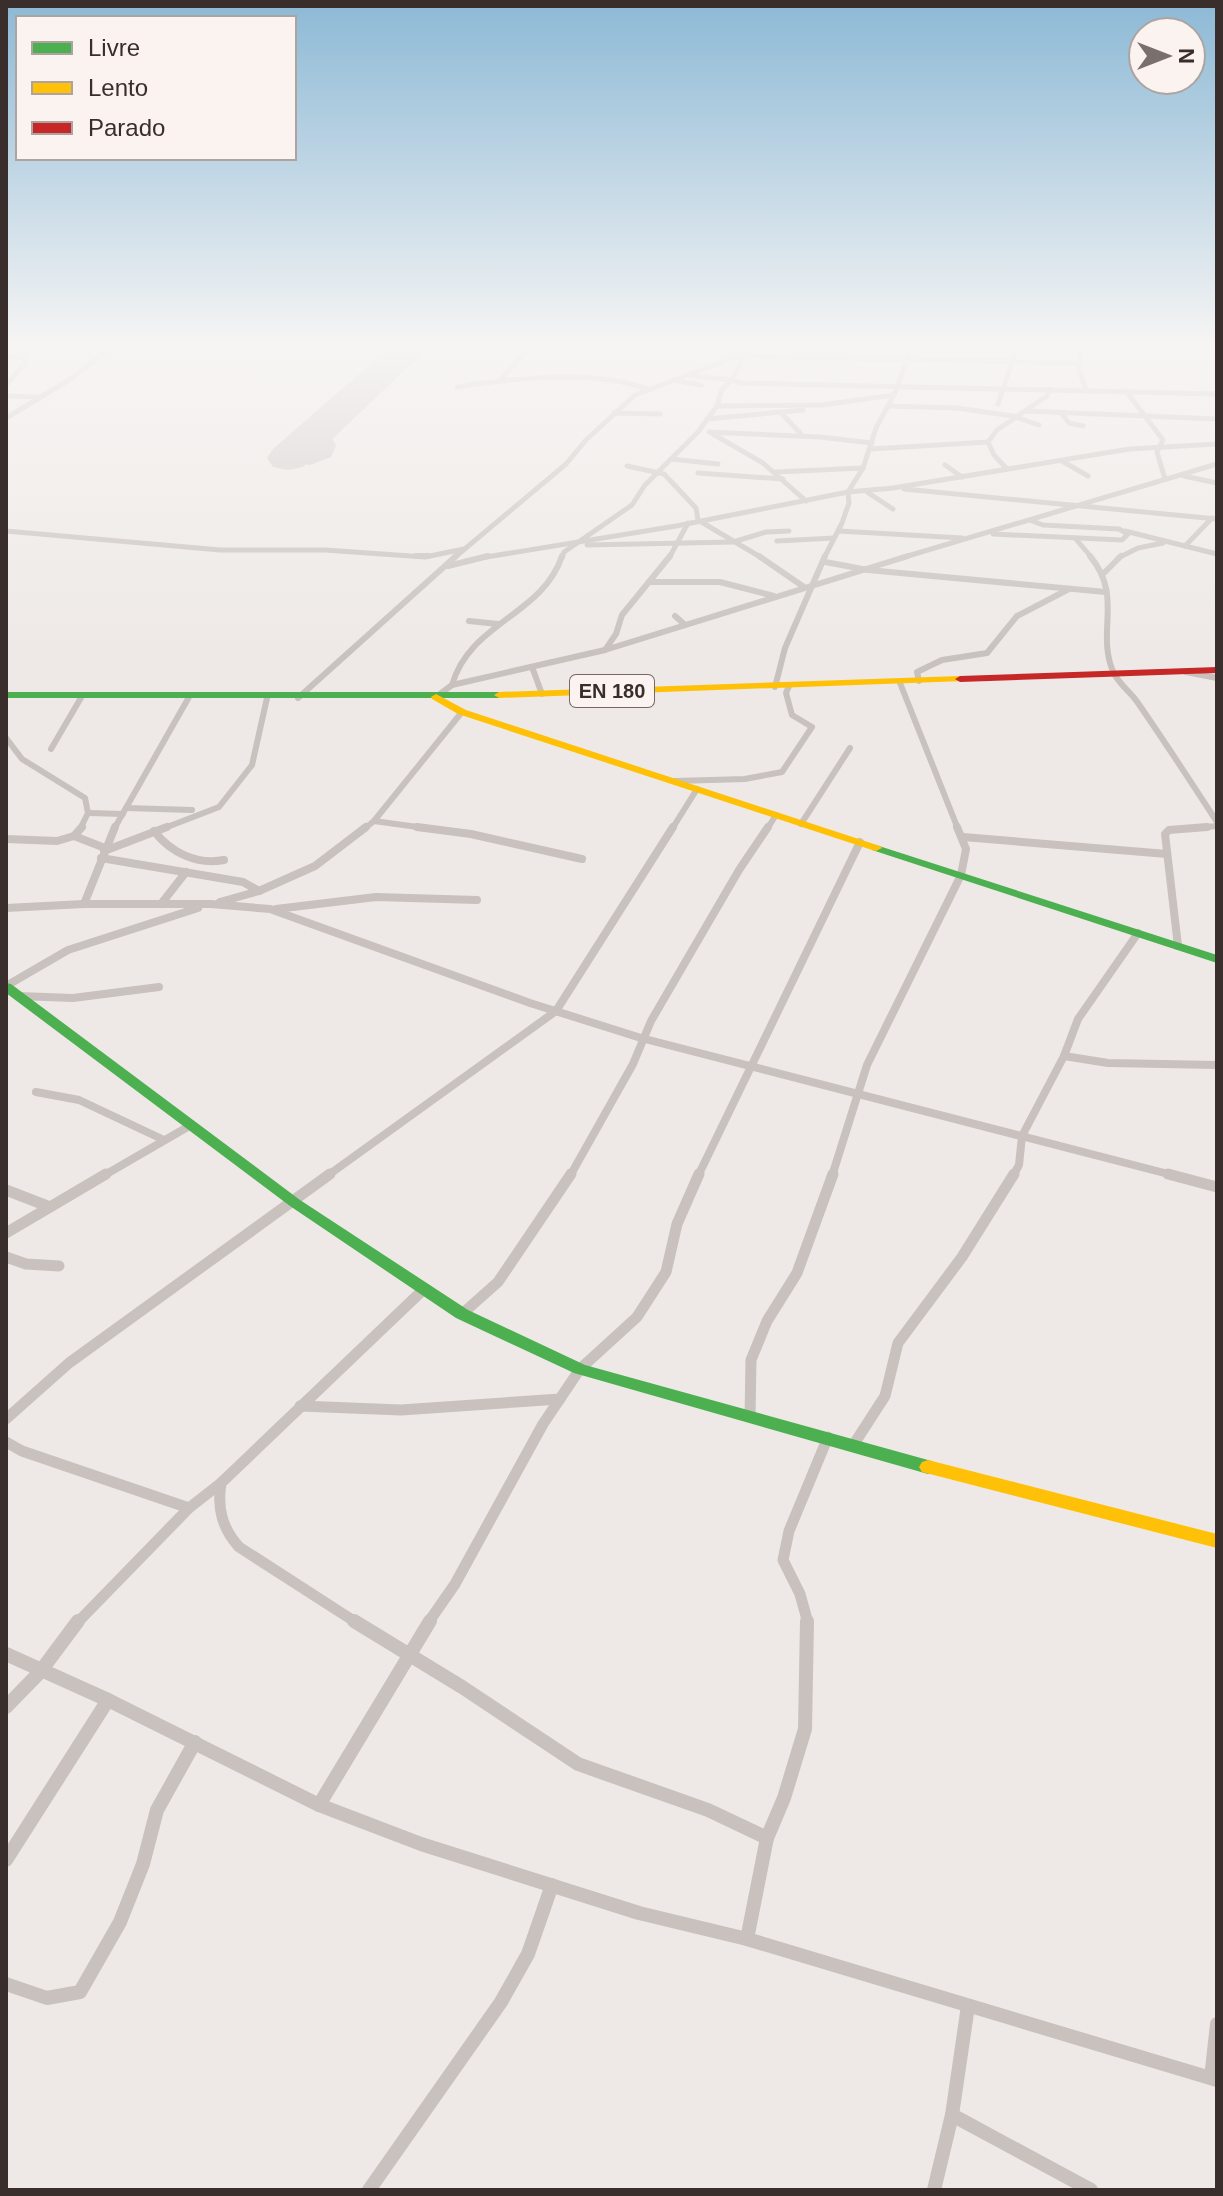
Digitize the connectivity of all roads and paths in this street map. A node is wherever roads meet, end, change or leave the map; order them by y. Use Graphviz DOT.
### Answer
graph roads {
  1 [pos="580,449"];
  2 [pos="681,449"];
  3 [pos="744,449"];
  4 [pos="870,449"];
  5 [pos="991,449"];
  6 [pos="1112,449"];
  7 [pos="1159,449"];
  8 [pos="671,459"];
  9 [pos="1062,461"];
  10 [pos="718,464"];
  11 [pos="1217,464"];
  12 [pos="945,465"];
  13 [pos="627,466"];
  14 [pos="863,468"];
  15 [pos="1007,469"];
  16 [pos="659,471"];
  17 [pos="776,472"];
  18 [pos="698,473"];
  19 [pos="1181,475"];
  20 [pos="1088,476"];
  21 [pos="962,477"];
  22 [pos="784,479"];
  23 [pos="1165,479"];
  24 [pos="1217,483"];
  25 [pos="893,488"];
  26 [pos="864,491"];
  27 [pos="848,492"];
  28 [pos="804,501"];
  29 [pos="733,503"];
  30 [pos="1037,506"];
  31 [pos="1078,506"];
  32 [pos="816,509"];
  33 [pos="893,509"];
  34 [pos="1058,512"];
  35 [pos="743,513"];
  36 [pos="1214,518"];
  37 [pos="698,520"];
  38 [pos="1031,521"];
  39 [pos="688,523"];
  40 [pos="744,524"];
  41 [pos="6,531"];
  42 [pos="789,531"];
  43 [pos="1125,531"];
  44 [pos="990,534"];
  45 [pos="836,535"];
  46 [pos="1075,538"];
  47 [pos="974,539"];
  48 [pos="1122,540"];
  49 [pos="777,541"];
  50 [pos="738,542"];
  51 [pos="1171,542"];
  52 [pos="574,543"];
  53 [pos="677,543"];
  54 [pos="1149,544"];
  55 [pos="1185,546"];
  56 [pos="464,549"];
  57 [pos="1217,554"];
  58 [pos="825,562"];
  59 [pos="448,566"];
  60 [pos="868,570"];
  61 [pos="1104,573"];
  62 [pos="649,582"];
  63 [pos="808,586"];
  64 [pos="1069,589"];
  65 [pos="1106,592"];
  66 [pos="774,596"];
  67 [pos="675,616"];
  68 [pos="469,621"];
  69 [pos="498,624"];
  70 [pos="684,624"];
  71 [pos="605,650"];
  72 [pos="532,667"];
  73 [pos="1217,670"];
  74 [pos="1183,672"];
  75 [pos="1113,673"];
  76 [pos="1217,678"];
  77 [pos="919,681"];
  78 [pos="900,683"];
  79 [pos="452,685"];
  80 [pos="782,687"];
  81 [pos="542,694"];
  82 [pos="7,696"];
  83 [pos="82,696"];
  84 [pos="189,697"];
  85 [pos="436,697"];
  86 [pos="267,698"];
  87 [pos="298,698"];
  88 [pos="462,712"];
  89 [pos="6,738"];
  90 [pos="850,748"];
  91 [pos="51,749"];
  92 [pos="675,781"];
  93 [pos="697,789"];
  94 [pos="192,810"];
  95 [pos="124,811"];
  96 [pos="89,813"];
  97 [pos="776,815"];
  98 [pos="374,821"];
  99 [pos="801,824"];
  100 [pos="1217,824"];
  101 [pos="154,831"];
  102 [pos="74,836"];
  103 [pos="963,837"];
  104 [pos="6,839"];
  105 [pos="860,842"];
  106 [pos="103,852"];
  107 [pos="1167,854"];
  108 [pos="192,858"];
  109 [pos="582,859"];
  110 [pos="224,860"];
  111 [pos="171,869"];
  112 [pos="186,872"];
  113 [pos="961,875"];
  114 [pos="259,891"];
  115 [pos="477,900"];
  116 [pos="84,904"];
  117 [pos="161,904"];
  118 [pos="211,904"];
  119 [pos="6,908"];
  120 [pos="273,910"];
  121 [pos="1138,933"];
  122 [pos="1178,946"];
  123 [pos="1217,959"];
  124 [pos="159,987"];
  125 [pos="10,990"];
  126 [pos="556,1011"];
  127 [pos="641,1038"];
  128 [pos="1064,1056"];
  129 [pos="749,1065"];
  130 [pos="1217,1065"];
  131 [pos="36,1092"];
  132 [pos="857,1093"];
  133 [pos="191,1125"];
  134 [pos="1022,1136"];
  135 [pos="164,1140"];
  136 [pos="1217,1187"];
  137 [pos="6,1190"];
  138 [pos="295,1203"];
  139 [pos="50,1207"];
  140 [pos="6,1233"];
  141 [pos="6,1257"];
  142 [pos="59,1266"];
  143 [pos="424,1289"];
  144 [pos="462,1314"];
  145 [pos="580,1369"];
  146 [pos="560,1399"];
  147 [pos="300,1406"];
  148 [pos="750,1416"];
  149 [pos="6,1419"];
  150 [pos="828,1437"];
  151 [pos="6,1442"];
  152 [pos="854,1444"];
  153 [pos="221,1483"];
  154 [pos="189,1508"];
  155 [pos="1217,1541"];
  156 [pos="6,1654"];
  157 [pos="411,1655"];
  158 [pos="40,1672"];
  159 [pos="108,1700"];
  160 [pos="6,1707"];
  161 [pos="195,1742"];
  162 [pos="319,1805"];
  163 [pos="767,1838"];
  164 [pos="6,1860"];
  165 [pos="552,1885"];
  166 [pos="747,1939"];
  167 [pos="6,1984"];
  168 [pos="968,2006"];
  169 [pos="1217,2024"];
  170 [pos="1214,2079"];
  171 [pos="952,2115"];
  172 [pos="369,2190"];
  173 [pos="934,2190"];
  174 [pos="1091,2190"];
  1 -- 56 [label="street"];
  2 -- 8 [label="street"];
  3 -- 17 [label="street"];
  4 -- 14 [label="street"];
  5 -- 15 [label="street"];
  6 -- 9 [label="street"];
  7 -- 23 [label="street"];
  8 -- 10 [label="street"];
  8 -- 16 [label="street"];
  9 -- 15 [label="street"];
  9 -- 20 [label="street"];
  11 -- 19 [label="street"];
  12 -- 21 [label="street"];
  13 -- 16 [label="street"];
  14 -- 17 [label="street"];
  14 -- 27 [label="street"];
  15 -- 21 [label="street"];
  16 -- 37 [label="street"];
  16 -- 52 [label="street"];
  17 -- 22 [label="street"];
  18 -- 22 [label="street"];
  19 -- 23 [label="street"];
  19 -- 24 [label="street"];
  21 -- 25 [label="street"];
  22 -- 28 [label="street"];
  23 -- 31 [label="street"];
  25 -- 26 [label="street"];
  25 -- 31 [label="street"];
  26 -- 27 [label="street"];
  26 -- 33 [label="street"];
  27 -- 28 [label="street"];
  27 -- 45 [label="street"];
  28 -- 32 [label="street"];
  28 -- 35 [label="street"];
  29 -- 35 [label="street"];
  30 -- 34 [label="street"];
  31 -- 34 [label="street"];
  31 -- 36 [label="street"];
  34 -- 38 [label="street"];
  35 -- 37 [label="street"];
  35 -- 40 [label="street"];
  36 -- 55 [label="street"];
  37 -- 39 [label="street"];
  37 -- 50 [label="street"];
  38 -- 43 [label="street"];
  38 -- 44 [label="street"];
  39 -- 52 [label="street"];
  39 -- 53 [label="street"];
  41 -- 56 [label="street"];
  42 -- 50 [label="street"];
  43 -- 48 [label="street"];
  43 -- 51 [label="street"];
  44 -- 46 [label="street"];
  44 -- 47 [label="street"];
  45 -- 47 [label="street"];
  45 -- 49 [label="street"];
  45 -- 58 [label="street"];
  46 -- 48 [label="street"];
  46 -- 61 [label="street"];
  47 -- 60 [label="street"];
  48 -- 54 [label="street"];
  50 -- 53 [label="street"];
  50 -- 63 [label="street"];
  51 -- 54 [label="street"];
  51 -- 55 [label="street"];
  52 -- 53 [label="street"];
  52 -- 59 [label="street"];
  52 -- 69 [label="street"];
  53 -- 62 [label="street"];
  54 -- 61 [label="street"];
  55 -- 57 [label="street"];
  56 -- 59 [label="street"];
  58 -- 60 [label="street"];
  58 -- 63 [label="street"];
  59 -- 87 [label="street"];
  60 -- 63 [label="street"];
  60 -- 64 [label="street"];
  61 -- 65 [label="street"];
  62 -- 66 [label="street"];
  62 -- 71 [label="street"];
  63 -- 66 [label="street"];
  63 -- 80 [label="street"];
  64 -- 65 [label="street"];
  64 -- 77 [label="street"];
  65 -- 75 [label="street"];
  66 -- 70 [label="street"];
  67 -- 70 [label="street"];
  68 -- 69 [label="street"];
  69 -- 79 [label="street"];
  70 -- 71 [label="street"];
  71 -- 72 [label="street"];
  72 -- 79 [label="street"];
  72 -- 81 [label="street"];
  73 -- 74 [label="street, EN 180"];
  74 -- 75 [label="street, EN 180"];
  74 -- 76 [label="street"];
  75 -- 77 [label="street, EN 180"];
  75 -- 100 [label="street"];
  77 -- 78 [label="street, EN 180"];
  78 -- 80 [label="street, EN 180"];
  78 -- 103 [label="street"];
  79 -- 85 [label="street"];
  80 -- 81 [label="street, EN 180"];
  80 -- 92 [label="street"];
  81 -- 85 [label="street, EN 180"];
  82 -- 83 [label="street, EN 180"];
  83 -- 84 [label="street, EN 180"];
  83 -- 91 [label="street"];
  84 -- 86 [label="street, EN 180"];
  84 -- 95 [label="street"];
  85 -- 87 [label="street, EN 180"];
  85 -- 88 [label="street"];
  86 -- 87 [label="street, EN 180"];
  86 -- 101 [label="street"];
  88 -- 92 [label="street"];
  88 -- 98 [label="street"];
  89 -- 96 [label="street"];
  90 -- 99 [label="street"];
  92 -- 93 [label="street"];
  93 -- 97 [label="street"];
  93 -- 126 [label="street"];
  94 -- 95 [label="street"];
  95 -- 96 [label="street"];
  95 -- 106 [label="street"];
  96 -- 102 [label="street"];
  97 -- 99 [label="street"];
  97 -- 127 [label="street"];
  98 -- 109 [label="street"];
  98 -- 114 [label="street"];
  99 -- 105 [label="street"];
  100 -- 107 [label="street"];
  101 -- 106 [label="street"];
  101 -- 108 [label="street"];
  102 -- 104 [label="street"];
  102 -- 106 [label="street"];
  103 -- 107 [label="street"];
  103 -- 113 [label="street"];
  105 -- 113 [label="street"];
  105 -- 129 [label="street"];
  106 -- 111 [label="street"];
  106 -- 116 [label="street"];
  107 -- 122 [label="street"];
  108 -- 110 [label="street"];
  108 -- 111 [label="street"];
  111 -- 112 [label="street"];
  112 -- 114 [label="street"];
  112 -- 117 [label="street"];
  113 -- 121 [label="street"];
  113 -- 132 [label="street"];
  114 -- 118 [label="street"];
  115 -- 120 [label="street"];
  116 -- 117 [label="street"];
  116 -- 119 [label="street"];
  117 -- 118 [label="street"];
  118 -- 120 [label="street"];
  118 -- 125 [label="street"];
  120 -- 126 [label="street"];
  121 -- 122 [label="street"];
  121 -- 128 [label="street"];
  122 -- 123 [label="street"];
  124 -- 125 [label="street"];
  125 -- 133 [label="street"];
  126 -- 127 [label="street"];
  126 -- 138 [label="street"];
  127 -- 129 [label="street"];
  127 -- 144 [label="street"];
  128 -- 130 [label="street"];
  128 -- 134 [label="street"];
  129 -- 132 [label="street"];
  129 -- 145 [label="street"];
  131 -- 135 [label="street"];
  132 -- 134 [label="street"];
  132 -- 148 [label="street"];
  133 -- 135 [label="street"];
  133 -- 138 [label="street"];
  134 -- 136 [label="street"];
  134 -- 152 [label="street"];
  135 -- 139 [label="street"];
  137 -- 139 [label="street"];
  138 -- 143 [label="street"];
  138 -- 149 [label="street"];
  139 -- 140 [label="street"];
  141 -- 142 [label="street"];
  143 -- 144 [label="street"];
  143 -- 147 [label="street"];
  144 -- 145 [label="street"];
  145 -- 146 [label="street"];
  145 -- 148 [label="street"];
  146 -- 147 [label="street"];
  146 -- 157 [label="street"];
  147 -- 153 [label="street"];
  148 -- 150 [label="street"];
  150 -- 152 [label="street"];
  150 -- 163 [label="street"];
  151 -- 154 [label="street"];
  152 -- 155 [label="street"];
  153 -- 154 [label="street"];
  153 -- 157 [label="street"];
  154 -- 158 [label="street"];
  156 -- 158 [label="street"];
  157 -- 162 [label="street"];
  157 -- 163 [label="street"];
  158 -- 159 [label="street"];
  158 -- 160 [label="street"];
  159 -- 161 [label="street"];
  159 -- 164 [label="street"];
  161 -- 162 [label="street"];
  161 -- 167 [label="street"];
  162 -- 165 [label="street"];
  163 -- 166 [label="street"];
  165 -- 166 [label="street"];
  165 -- 172 [label="street"];
  166 -- 168 [label="street"];
  168 -- 170 [label="street"];
  168 -- 171 [label="street"];
  169 -- 170 [label="street"];
  171 -- 173 [label="street"];
  171 -- 174 [label="street"];
}
